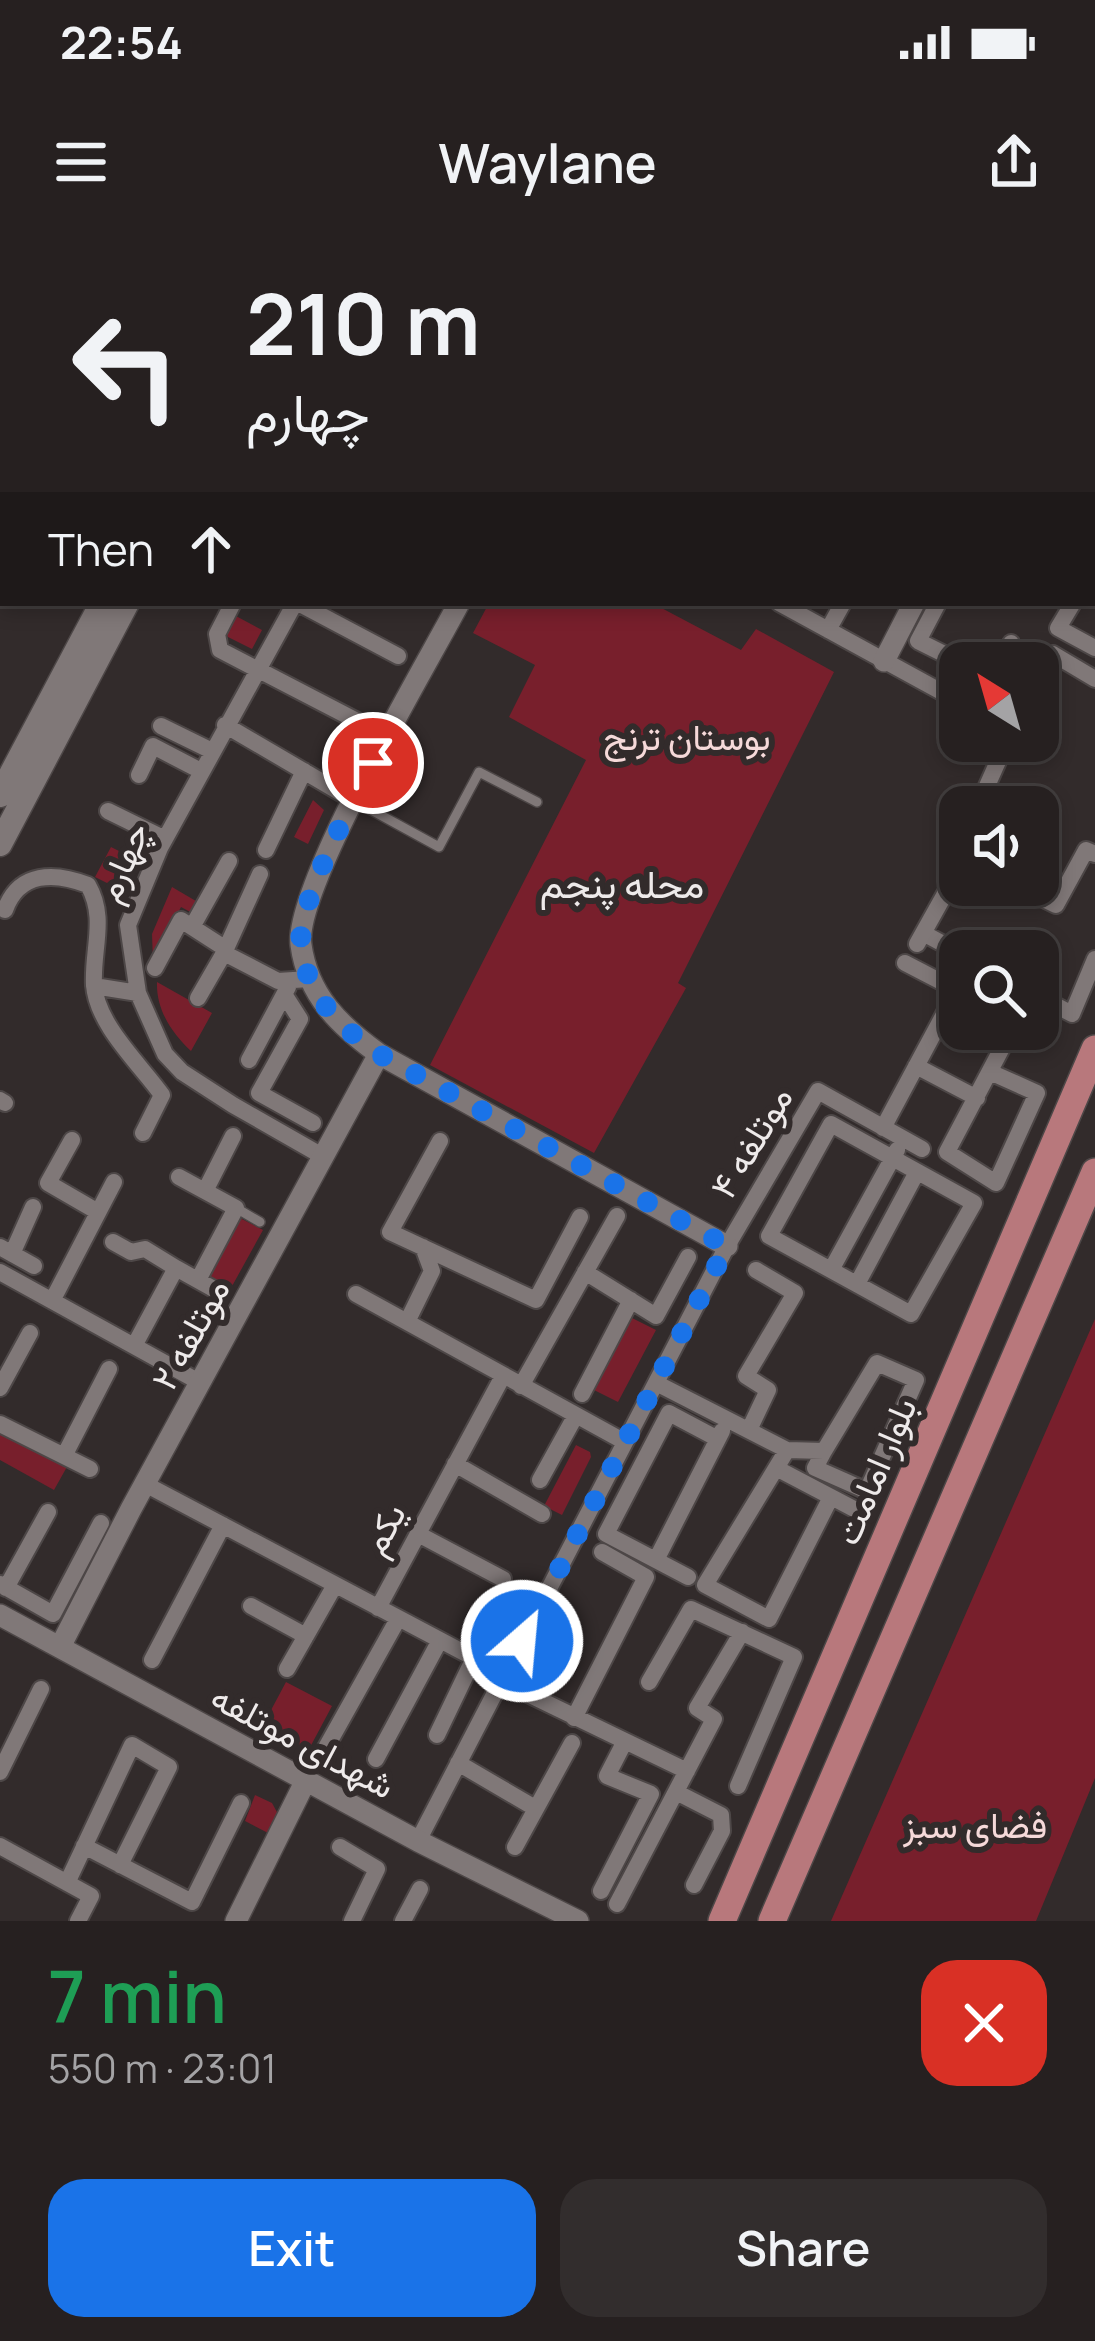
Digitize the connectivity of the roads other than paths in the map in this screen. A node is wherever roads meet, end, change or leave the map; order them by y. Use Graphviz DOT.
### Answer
graph roads {
  1 [pos="100,606"];
  2 [pos="125,606"];
  3 [pos="231,606"];
  4 [pos="294,606"];
  5 [pos="302,606"];
  6 [pos="457,606"];
  7 [pos="784,606"];
  8 [pos="841,606"];
  9 [pos="912,606"];
  10 [pos="936,606"];
  11 [pos="1071,606"];
  12 [pos="828,631"];
  13 [pos="1095,647"];
  14 [pos="939,652"];
  15 [pos="398,656"];
  16 [pos="1059,658"];
  17 [pos="884,661"];
  18 [pos="257,669"];
  19 [pos="1095,679"];
  20 [pos="939,691"];
  21 [pos="359,722"];
  22 [pos="161,725"];
  23 [pos="226,725"];
  24 [pos="212,751"];
  25 [pos="201,771"];
  26 [pos="304,771"];
  27 [pos="139,776"];
  28 [pos="0,795"];
  29 [pos="353,800"];
  30 [pos="537,802"];
  31 [pos="108,812"];
  32 [pos="165,839"];
  33 [pos="0,844"];
  34 [pos="266,850"];
  35 [pos="1095,854"];
  36 [pos="229,861"];
  37 [pos="260,874"];
  38 [pos="1059,900"];
  39 [pos="939,905"];
  40 [pos="5,910"];
  41 [pos="192,927"];
  42 [pos="939,946"];
  43 [pos="225,951"];
  44 [pos="1095,959"];
  45 [pos="905,962"];
  46 [pos="155,968"];
  47 [pos="294,985"];
  48 [pos="94,986"];
  49 [pos="138,993"];
  50 [pos="199,998"];
  51 [pos="1059,1007"];
  52 [pos="1095,1049"];
  53 [pos="1001,1050"];
  54 [pos="379,1054"];
  55 [pos="249,1060"];
  56 [pos="916,1066"];
  57 [pos="990,1072"];
  58 [pos="977,1098"];
  59 [pos="313,1123"];
  60 [pos="884,1128"];
  61 [pos="143,1133"];
  62 [pos="233,1136"];
  63 [pos="902,1138"];
  64 [pos="72,1140"];
  65 [pos="440,1142"];
  66 [pos="922,1149"];
  67 [pos="324,1157"];
  68 [pos="892,1158"];
  69 [pos="917,1172"];
  70 [pos="1095,1172"];
  71 [pos="179,1177"];
  72 [pos="114,1182"];
  73 [pos="205,1191"];
  74 [pos="33,1207"];
  75 [pos="236,1208"];
  76 [pos="98,1212"];
  77 [pos="580,1216"];
  78 [pos="617,1216"];
  79 [pos="260,1222"];
  80 [pos="113,1242"];
  81 [pos="727,1246"];
  82 [pos="423,1247"];
  83 [pos="6,1251"];
  84 [pos="688,1258"];
  85 [pos="34,1267"];
  86 [pos="176,1268"];
  87 [pos="756,1270"];
  88 [pos="831,1270"];
  89 [pos="0,1272"];
  90 [pos="585,1272"];
  91 [pos="198,1280"];
  92 [pos="857,1284"];
  93 [pos="219,1292"];
  94 [pos="356,1294"];
  95 [pos="631,1300"];
  96 [pos="52,1301"];
  97 [pos="406,1322"];
  98 [pos="30,1333"];
  99 [pos="134,1346"];
  100 [pos="109,1369"];
  101 [pos="503,1376"];
  102 [pos="201,1382"];
  103 [pos="656,1382"];
  104 [pos="521,1386"];
  105 [pos="0,1388"];
  106 [pos="582,1394"];
  107 [pos="576,1415"];
  108 [pos="728,1420"];
  109 [pos="0,1424"];
  110 [pos="748,1430"];
  111 [pos="718,1439"];
  112 [pos="625,1442"];
  113 [pos="787,1450"];
  114 [pos="824,1451"];
  115 [pos="64,1456"];
  116 [pos="455,1465"];
  117 [pos="776,1468"];
  118 [pos="90,1469"];
  119 [pos="540,1480"];
  120 [pos="145,1484"];
  121 [pos="831,1497"];
  122 [pos="856,1510"];
  123 [pos="48,1512"];
  124 [pos="542,1514"];
  125 [pos="101,1523"];
  126 [pos="223,1525"];
  127 [pos="418,1534"];
  128 [pos="602,1552"];
  129 [pos="656,1560"];
  130 [pos="688,1577"];
  131 [pos="502,1579"];
  132 [pos="3,1586"];
  133 [pos="335,1586"];
  134 [pos="251,1606"];
  135 [pos="378,1608"];
  136 [pos="0,1615"];
  137 [pos="398,1618"];
  138 [pos="742,1633"];
  139 [pos="306,1636"];
  140 [pos="440,1640"];
  141 [pos="61,1647"];
  142 [pos="152,1660"];
  143 [pos="287,1669"];
  144 [pos="501,1681"];
  145 [pos="649,1682"];
  146 [pos="41,1689"];
  147 [pos="574,1718"];
  148 [pos="436,1735"];
  149 [pos="572,1743"];
  150 [pos="624,1743"];
  151 [pos="323,1753"];
  152 [pos="376,1759"];
  153 [pos="458,1763"];
  154 [pos="687,1771"];
  155 [pos="0,1772"];
  156 [pos="306,1780"];
  157 [pos="738,1786"];
  158 [pos="676,1792"];
  159 [pos="241,1803"];
  160 [pos="535,1808"];
  161 [pos="418,1841"];
  162 [pos="0,1846"];
  163 [pos="84,1846"];
  164 [pos="340,1847"];
  165 [pos="515,1847"];
  166 [pos="120,1864"];
  167 [pos="67,1883"];
  168 [pos="694,1885"];
  169 [pos="420,1889"];
  170 [pos="601,1891"];
  171 [pos="617,1904"];
  172 [pos="78,1921"];
  173 [pos="236,1921"];
  174 [pos="352,1921"];
  175 [pos="404,1921"];
  176 [pos="578,1921"];
  177 [pos="722,1921"];
  178 [pos="772,1921"];
  1 -- 28 [label="main road"];
  2 -- 33 [label="main road"];
  3 -- 18 [label="street"];
  4 -- 18 [label="street, چهارم"];
  5 -- 15 [label="street"];
  6 -- 29 [label="street"];
  7 -- 12 [label="street"];
  8 -- 12 [label="street"];
  9 -- 17 [label="street"];
  10 -- 14 [label="street"];
  11 -- 13 [label="street"];
  12 -- 17 [label="street"];
  16 -- 19 [label="street"];
  17 -- 20 [label="street"];
  18 -- 21 [label="street"];
  18 -- 23 [label="street, چهارم"];
  22 -- 24 [label="street"];
  23 -- 24 [label="street, چهارم"];
  23 -- 26 [label="street"];
  24 -- 25 [label="street, چهارم"];
  25 -- 27 [label="street"];
  25 -- 32 [label="street, چهارم"];
  26 -- 29 [label="street"];
  26 -- 34 [label="street"];
  29 -- 30 [label="lane"];
  29 -- 47 [label="street"];
  31 -- 32 [label="street"];
  32 -- 49 [label="street, چهارم"];
  35 -- 38 [label="street"];
  36 -- 41 [label="street"];
  37 -- 43 [label="street"];
  39 -- 42 [label="street"];
  40 -- 48 [label="street"];
  41 -- 43 [label="street"];
  41 -- 46 [label="street"];
  43 -- 47 [label="street"];
  43 -- 50 [label="street"];
  44 -- 51 [label="street"];
  45 -- 56 [label="street"];
  47 -- 54 [label="street"];
  47 -- 55 [label="street"];
  47 -- 59 [label="street"];
  48 -- 49 [label="street"];
  48 -- 61 [label="street"];
  49 -- 67 [label="street, چهارم"];
  52 -- 177 [label="main road, بلوار امامت"];
  53 -- 57 [label="street"];
  54 -- 67 [label="street, موتلفه ۲"];
  54 -- 81 [label="street"];
  56 -- 58 [label="street"];
  56 -- 60 [label="street"];
  57 -- 58 [label="street"];
  57 -- 58 [label="street"];
  60 -- 63 [label="street, موتلفه ۴"];
  60 -- 81 [label="street, موتلفه ۴"];
  62 -- 73 [label="street"];
  63 -- 66 [label="street, موتلفه ۴"];
  63 -- 68 [label="street"];
  64 -- 76 [label="street"];
  65 -- 82 [label="street"];
  67 -- 102 [label="street, موتلفه ۲"];
  68 -- 69 [label="street"];
  68 -- 88 [label="street"];
  68 -- 88 [label="street"];
  69 -- 92 [label="street"];
  69 -- 92 [label="street"];
  70 -- 178 [label="main road"];
  71 -- 73 [label="street"];
  72 -- 76 [label="street"];
  73 -- 75 [label="street"];
  74 -- 83 [label="street"];
  75 -- 79 [label="lane"];
  75 -- 91 [label="street"];
  76 -- 96 [label="street"];
  77 -- 82 [label="street"];
  78 -- 90 [label="street"];
  80 -- 86 [label="street"];
  81 -- 103 [label="street, موتلفه ۴"];
  82 -- 97 [label="street"];
  83 -- 85 [label="street"];
  84 -- 95 [label="street"];
  86 -- 91 [label="street"];
  86 -- 99 [label="street"];
  87 -- 110 [label="street"];
  88 -- 92 [label="street"];
  89 -- 96 [label="street"];
  90 -- 95 [label="street"];
  90 -- 104 [label="street"];
  91 -- 93 [label="street"];
  94 -- 97 [label="street"];
  95 -- 106 [label="street"];
  96 -- 99 [label="street"];
  97 -- 101 [label="street"];
  98 -- 105 [label="street"];
  99 -- 102 [label="street"];
  100 -- 115 [label="street"];
  101 -- 104 [label="street"];
  101 -- 116 [label="street, یکم"];
  102 -- 120 [label="street, موتلفه ۲"];
  103 -- 108 [label="street"];
  103 -- 112 [label="street, موتلفه ۴"];
  104 -- 107 [label="street"];
  107 -- 112 [label="street"];
  107 -- 119 [label="street"];
  108 -- 110 [label="street"];
  108 -- 111 [label="street"];
  109 -- 115 [label="street"];
  110 -- 113 [label="street"];
  111 -- 129 [label="street"];
  111 -- 129 [label="street"];
  112 -- 144 [label="street, موتلفه ۴"];
  113 -- 114 [label="street"];
  113 -- 117 [label="street"];
  114 -- 114 [label="street"];
  115 -- 118 [label="street"];
  116 -- 124 [label="street"];
  116 -- 127 [label="street, یکم"];
  117 -- 121 [label="street"];
  117 -- 121 [label="street"];
  120 -- 126 [label="street, یکم"];
  120 -- 141 [label="street, موتلفه ۲"];
  121 -- 122 [label="street"];
  123 -- 132 [label="street"];
  125 -- 132 [label="street"];
  126 -- 133 [label="street, یکم"];
  126 -- 142 [label="street"];
  127 -- 131 [label="street"];
  127 -- 135 [label="street, یکم"];
  128 -- 147 [label="street"];
  129 -- 130 [label="street"];
  133 -- 135 [label="street, یکم"];
  133 -- 139 [label="street"];
  134 -- 139 [label="street"];
  135 -- 137 [label="street"];
  136 -- 141 [label="street, شهدای موتلفه"];
  137 -- 140 [label="street"];
  137 -- 151 [label="street"];
  138 -- 145 [label="street"];
  138 -- 154 [label="street"];
  138 -- 157 [label="street"];
  139 -- 143 [label="street"];
  140 -- 148 [label="street"];
  140 -- 152 [label="street"];
  141 -- 156 [label="street, شهدای موتلفه"];
  144 -- 147 [label="street"];
  144 -- 153 [label="street, موتلفه ۴"];
  146 -- 155 [label="street"];
  147 -- 150 [label="street"];
  149 -- 160 [label="street"];
  150 -- 154 [label="street"];
  150 -- 170 [label="street"];
  153 -- 160 [label="street"];
  153 -- 161 [label="street, موتلفه ۴"];
  154 -- 158 [label="street"];
  156 -- 161 [label="street, شهدای موتلفه"];
  156 -- 173 [label="street"];
  158 -- 168 [label="street"];
  158 -- 171 [label="street"];
  159 -- 166 [label="street"];
  160 -- 165 [label="street"];
  161 -- 176 [label="street, شهدای موتلفه"];
  162 -- 167 [label="street"];
  163 -- 166 [label="street"];
  163 -- 166 [label="street"];
  163 -- 167 [label="street"];
  164 -- 174 [label="street"];
  167 -- 172 [label="street"];
  169 -- 175 [label="street"];
}
